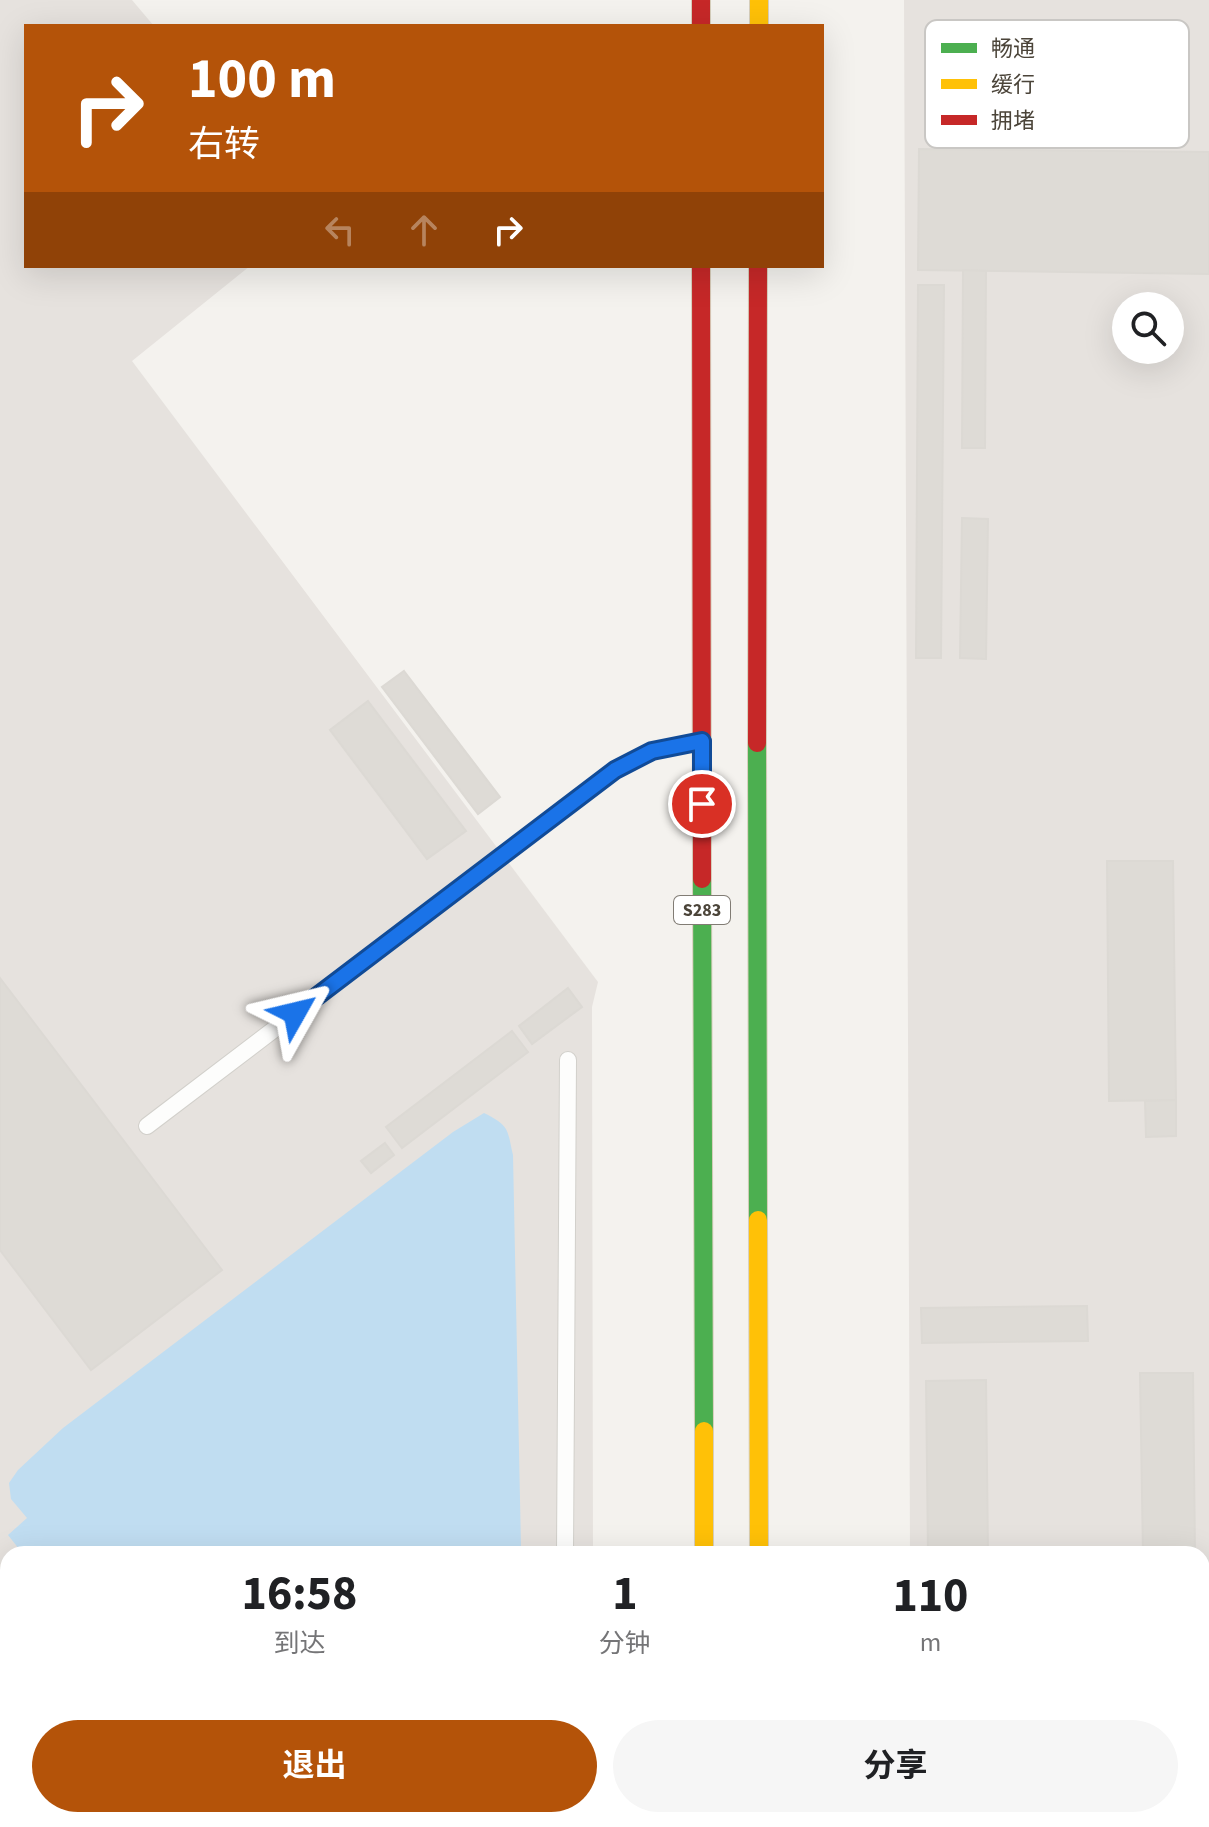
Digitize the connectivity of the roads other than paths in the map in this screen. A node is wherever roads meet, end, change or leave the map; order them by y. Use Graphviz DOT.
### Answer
graph roads {
  1 [pos="701,0"];
  2 [pos="759,0"];
  3 [pos="701,24"];
  4 [pos="759,24"];
  5 [pos="701,268"];
  6 [pos="758,268"];
  7 [pos="702,741"];
  8 [pos="568,1060"];
  9 [pos="147,1126"];
  10 [pos="565,1546"];
  11 [pos="704,1546"];
  12 [pos="759,1546"];
  1 -- 3 [label="main road"];
  2 -- 4 [label="main road"];
  5 -- 7 [label="main road, S283"];
  6 -- 12 [label="main road, S283"];
  7 -- 9 [label="lane"];
  7 -- 11 [label="main road, S283"];
  8 -- 10 [label="lane"];
}
